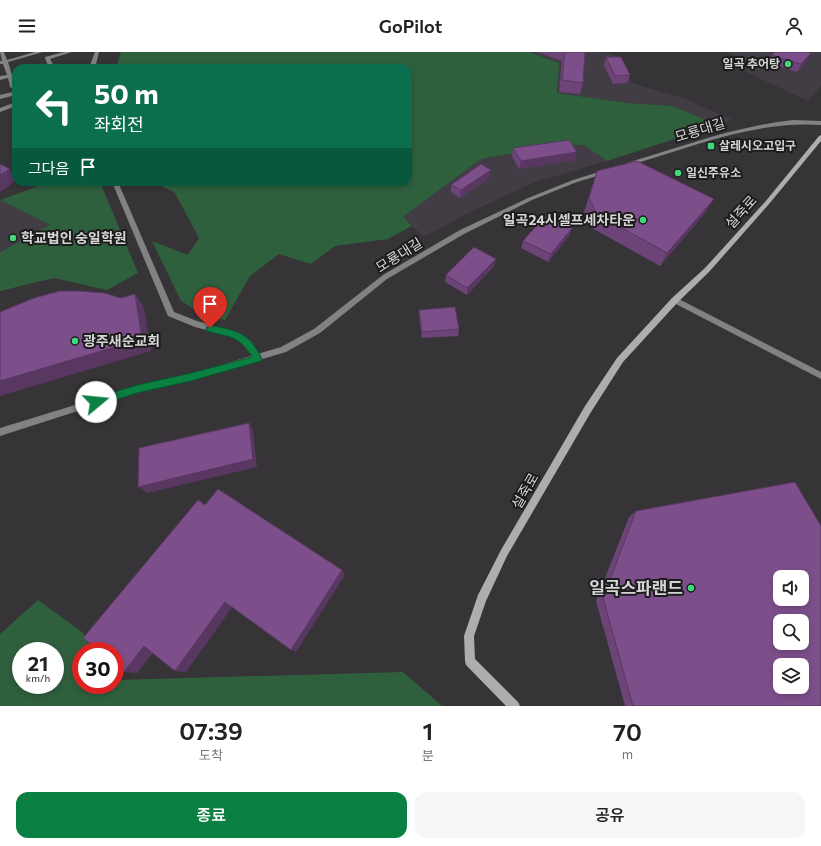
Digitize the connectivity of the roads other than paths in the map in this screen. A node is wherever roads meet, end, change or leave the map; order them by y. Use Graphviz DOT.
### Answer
graph roads {
  1 [pos="2,52"];
  2 [pos="41,52"];
  3 [pos="70,52"];
  4 [pos="97,52"];
  5 [pos="2,62"];
  6 [pos="50,64"];
  7 [pos="92,64"];
  8 [pos="0,78"];
  9 [pos="12,79"];
  10 [pos="12,94"];
  11 [pos="0,98"];
  12 [pos="12,106"];
  13 [pos="0,110"];
  14 [pos="821,124"];
  15 [pos="821,137"];
  16 [pos="620,167"];
  17 [pos="613,170"];
  18 [pos="117,186"];
  19 [pos="675,300"];
  20 [pos="258,359"];
  21 [pos="821,376"];
  22 [pos="0,432"];
  23 [pos="514,706"];
  1 -- 5 [label="street"];
  2 -- 5 [label="street"];
  3 -- 6 [label="street"];
  4 -- 7 [label="street"];
  5 -- 9 [label="street"];
  8 -- 9 [label="street"];
  10 -- 11 [label="street"];
  12 -- 13 [label="street"];
  14 -- 16 [label="street, 모룡대길"];
  15 -- 19 [label="main road, 설죽로"];
  17 -- 20 [label="street, 모룡대길"];
  18 -- 20 [label="street"];
  19 -- 21 [label="street"];
  19 -- 23 [label="main road, 설죽로"];
  20 -- 22 [label="street, 모룡대길"];
}
